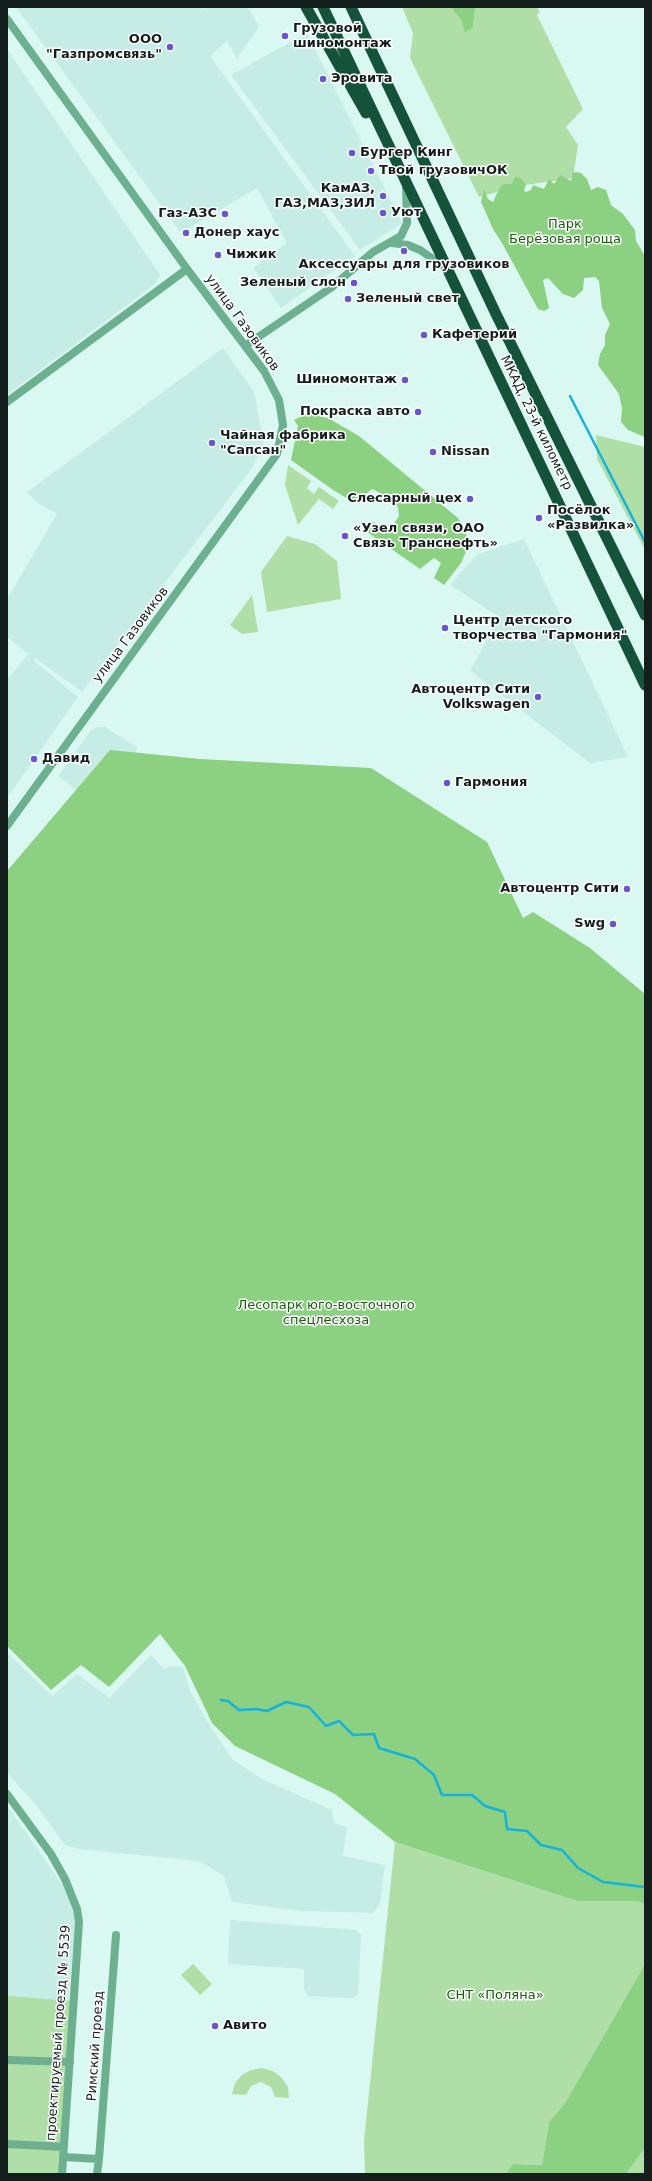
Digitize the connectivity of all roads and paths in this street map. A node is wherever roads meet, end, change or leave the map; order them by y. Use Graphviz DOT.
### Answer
graph roads {
  1 [pos="306,7"];
  2 [pos="323,7"];
  3 [pos="351,7"];
  4 [pos="356,7"];
  5 [pos="7,19"];
  6 [pos="362,30"];
  7 [pos="392,154"];
  8 [pos="406,184"];
  9 [pos="392,242"];
  10 [pos="187,268"];
  11 [pos="446,268"];
  12 [pos="245,346"];
  13 [pos="7,402"];
  14 [pos="645,615"];
  15 [pos="645,684"];
  16 [pos="7,826"];
  17 [pos="7,1794"];
  18 [pos="116,1935"];
  19 [pos="7,2060"];
  20 [pos="70,2062"];
  21 [pos="7,2144"];
  22 [pos="64,2147"];
  23 [pos="63,2156"];
  24 [pos="99,2159"];
  25 [pos="62,2174"];
  26 [pos="97,2174"];
  1 -- 7 [label="highway"];
  2 -- 7 [label="highway, МКАД, 23-й километр"];
  3 -- 6 [label="highway"];
  4 -- 6 [label="highway"];
  5 -- 10 [label="street, улица Газовиков"];
  6 -- 14 [label="highway, МКАД, 23-й километр"];
  7 -- 8 [label="highway, МКАД, 23-й километр"];
  8 -- 9 [label="street"];
  8 -- 11 [label="highway, МКАД, 23-й километр"];
  9 -- 11 [label="street"];
  9 -- 12 [label="street"];
  10 -- 12 [label="street, улица Газовиков"];
  10 -- 13 [label="street"];
  11 -- 15 [label="highway, МКАД, 23-й километр"];
  12 -- 16 [label="street, улица Газовиков"];
  17 -- 20 [label="street, проектируемый проезд № 5539"];
  18 -- 24 [label="street, Римский проезд"];
  19 -- 20 [label="street"];
  20 -- 22 [label="street, проектируемый проезд № 5539"];
  21 -- 22 [label="street"];
  22 -- 23 [label="street, проектируемый проезд № 5539"];
  23 -- 24 [label="street"];
  23 -- 25 [label="street, проектируемый проезд № 5539"];
  24 -- 26 [label="street, Римский проезд"];
}
